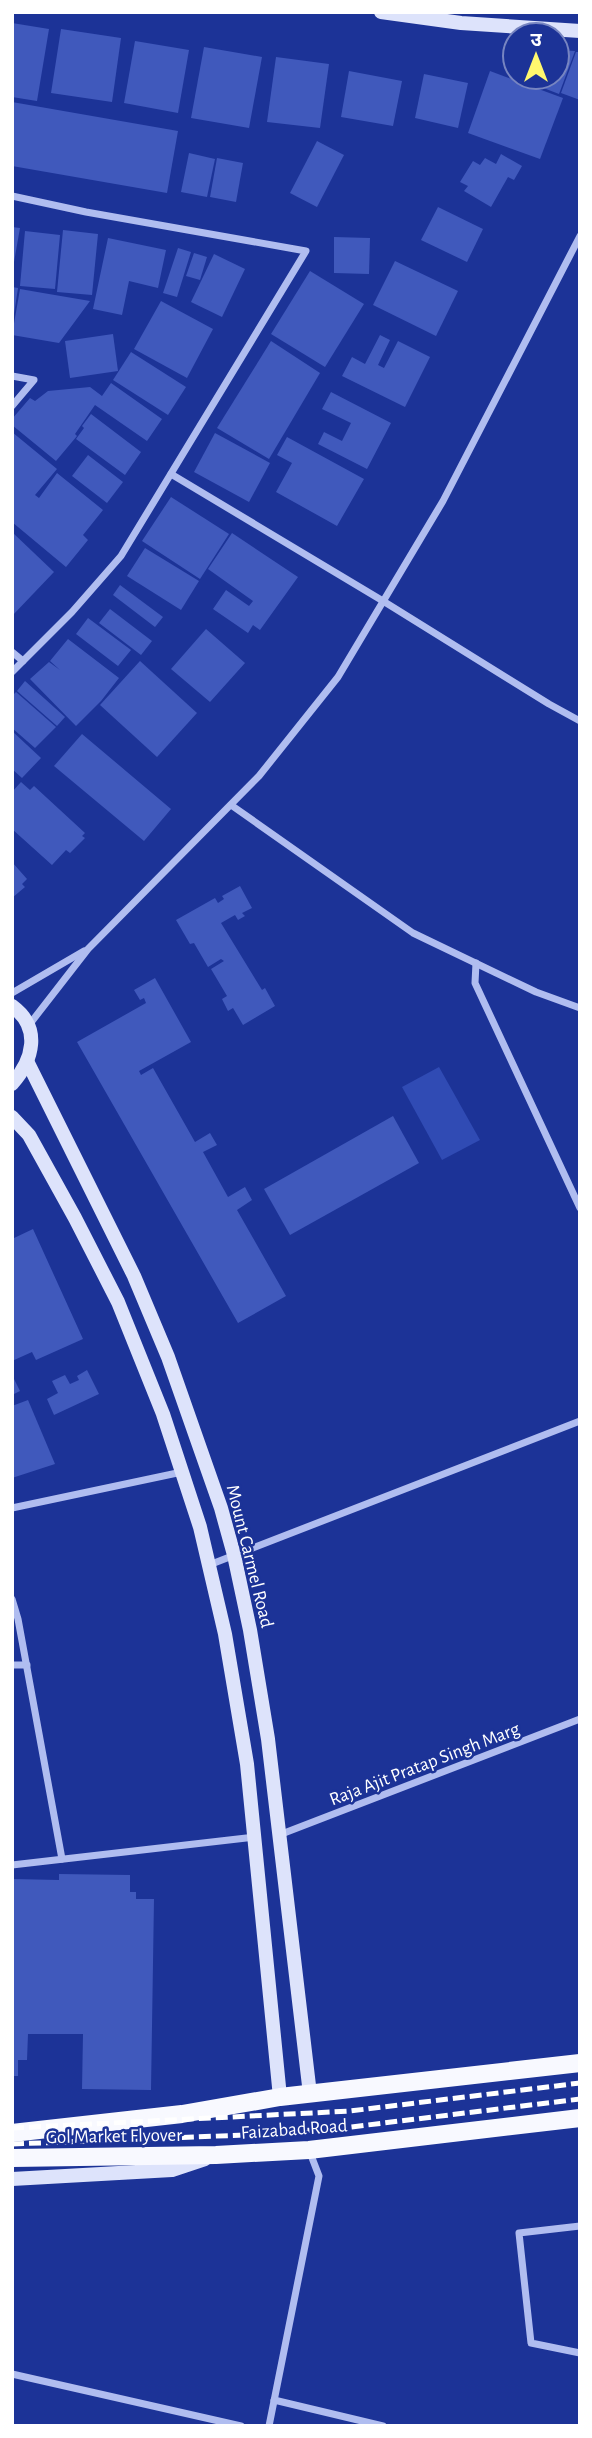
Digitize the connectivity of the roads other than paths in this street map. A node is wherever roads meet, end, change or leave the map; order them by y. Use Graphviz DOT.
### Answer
graph roads {
  1 [pos="381,12"];
  2 [pos="580,31"];
  3 [pos="12,196"];
  4 [pos="580,236"];
  5 [pos="12,376"];
  6 [pos="12,406"];
  7 [pos="171,474"];
  8 [pos="383,601"];
  9 [pos="12,652"];
  10 [pos="23,662"];
  11 [pos="12,672"];
  12 [pos="580,721"];
  13 [pos="231,804"];
  14 [pos="88,949"];
  15 [pos="476,963"];
  16 [pos="12,993"];
  17 [pos="12,1006"];
  18 [pos="580,1008"];
  19 [pos="28,1026"];
  20 [pos="28,1063"];
  21 [pos="12,1084"];
  22 [pos="12,1117"];
  23 [pos="580,1208"];
  24 [pos="580,1421"];
  25 [pos="182,1472"];
  26 [pos="12,1508"];
  27 [pos="234,1555"];
  28 [pos="209,1565"];
  29 [pos="12,1599"];
  30 [pos="12,1665"];
  31 [pos="27,1665"];
  32 [pos="580,1719"];
  33 [pos="279,1835"];
  34 [pos="255,1837"];
  35 [pos="62,1859"];
  36 [pos="12,1865"];
  37 [pos="580,2063"];
  38 [pos="310,2094"];
  39 [pos="280,2097"];
  40 [pos="580,2118"];
  41 [pos="12,2133"];
  42 [pos="309,2150"];
  43 [pos="216,2155"];
  44 [pos="12,2158"];
  45 [pos="12,2179"];
  46 [pos="580,2226"];
  47 [pos="580,2353"];
  48 [pos="12,2374"];
  49 [pos="274,2400"];
  50 [pos="241,2426"];
  51 [pos="269,2426"];
  52 [pos="383,2426"];
  1 -- 2 [label="street"];
  3 -- 7 [label="street"];
  4 -- 8 [label="street"];
  5 -- 6 [label="street"];
  7 -- 8 [label="street"];
  7 -- 10 [label="street"];
  8 -- 12 [label="street"];
  8 -- 13 [label="street"];
  9 -- 10 [label="street"];
  10 -- 11 [label="street"];
  13 -- 14 [label="street"];
  13 -- 15 [label="street"];
  14 -- 16 [label="street"];
  14 -- 19 [label="street"];
  15 -- 18 [label="street"];
  15 -- 23 [label="street"];
  17 -- 19 [label="street"];
  19 -- 20 [label="street"];
  20 -- 21 [label="street"];
  20 -- 27 [label="street, Mount Carmel Road"];
  22 -- 25 [label="street"];
  24 -- 27 [label="street"];
  25 -- 26 [label="street"];
  25 -- 28 [label="street"];
  27 -- 28 [label="street"];
  27 -- 33 [label="street, Mount Carmel Road"];
  28 -- 34 [label="street"];
  29 -- 31 [label="street"];
  30 -- 31 [label="street"];
  31 -- 35 [label="street"];
  32 -- 33 [label="street, Raja Ajit Pratap Singh Marg"];
  33 -- 38 [label="street, Mount Carmel Road"];
  34 -- 35 [label="street"];
  34 -- 39 [label="street"];
  35 -- 36 [label="street"];
  37 -- 38 [label="main road, Faizabad Road"];
  38 -- 39 [label="main road, Faizabad Road"];
  39 -- 41 [label="main road, Faizabad Road"];
  40 -- 42 [label="main road, Faizabad Road"];
  42 -- 43 [label="main road, Faizabad Road"];
  42 -- 49 [label="street"];
  43 -- 44 [label="main road, Gol Market Flyover"];
  43 -- 45 [label="street, Faizabad Road"];
  46 -- 47 [label="street"];
  48 -- 50 [label="street"];
  49 -- 51 [label="street"];
  49 -- 52 [label="street"];
}
